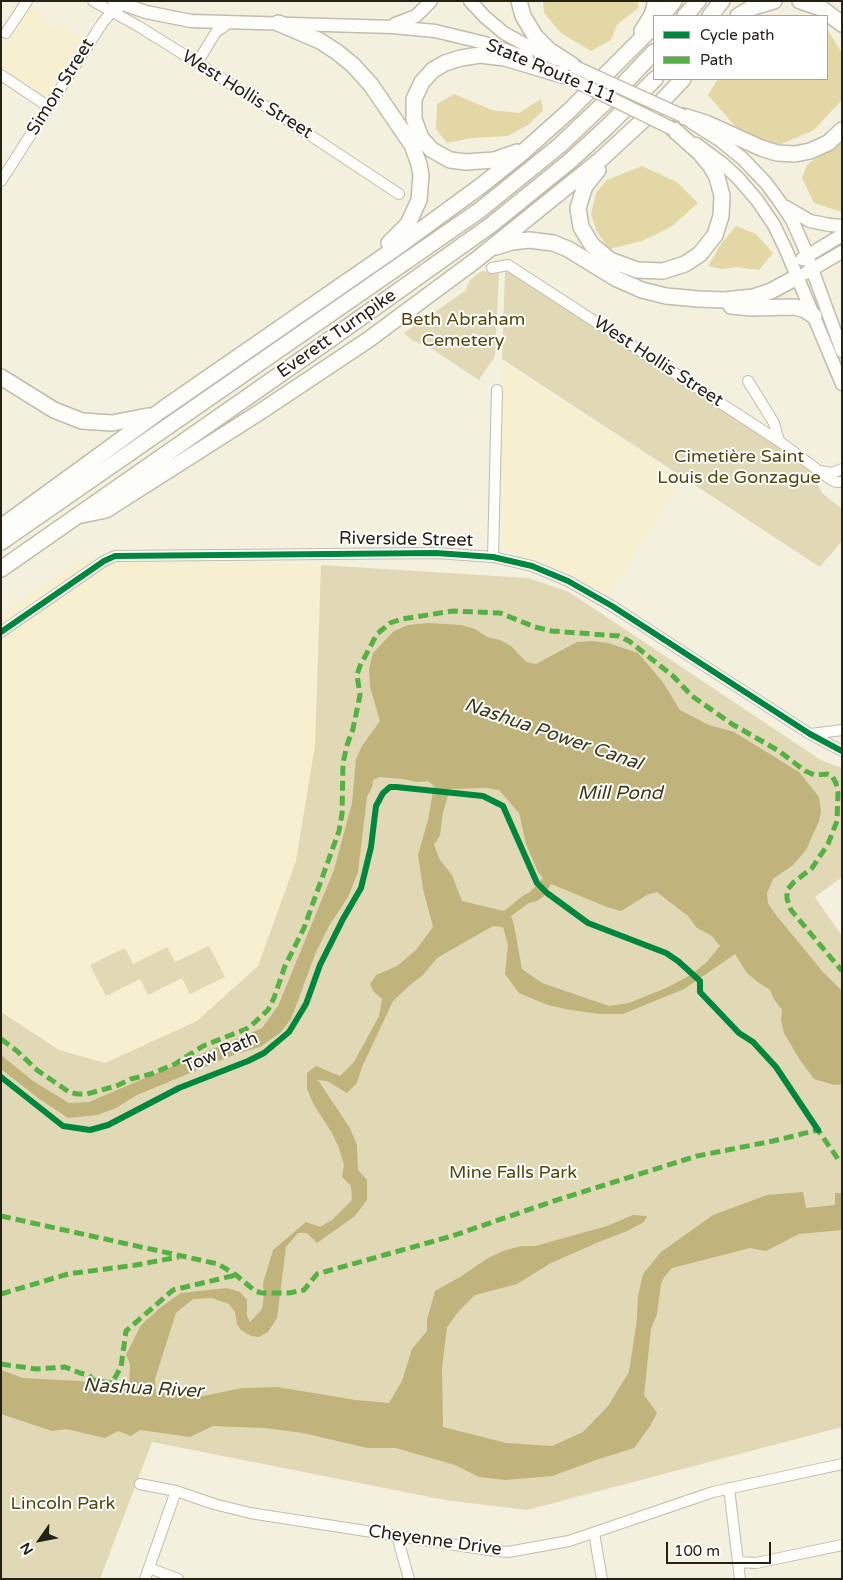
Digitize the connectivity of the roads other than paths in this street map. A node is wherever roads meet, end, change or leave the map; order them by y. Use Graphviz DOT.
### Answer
graph roads {
  1 [pos="27,1"];
  2 [pos="93,1"];
  3 [pos="431,1"];
  4 [pos="470,1"];
  5 [pos="520,1"];
  6 [pos="656,1"];
  7 [pos="674,1"];
  8 [pos="698,1"];
  9 [pos="722,1"];
  10 [pos="744,1"];
  11 [pos="774,1"];
  12 [pos="800,1"];
  13 [pos="113,7"];
  14 [pos="663,15"];
  15 [pos="686,15"];
  16 [pos="711,15"];
  17 [pos="734,15"];
  18 [pos="740,15"];
  19 [pos="229,23"];
  20 [pos="278,23"];
  21 [pos="842,24"];
  22 [pos="368,26"];
  23 [pos="653,27"];
  24 [pos="6,33"];
  25 [pos="653,53"];
  26 [pos="197,63"];
  27 [pos="614,67"];
  28 [pos="570,72"];
  29 [pos="1,75"];
  30 [pos="654,80"];
  31 [pos="682,80"];
  32 [pos="49,107"];
  33 [pos="652,112"];
  34 [pos="683,116"];
  35 [pos="673,129"];
  36 [pos="842,130"];
  37 [pos="541,137"];
  38 [pos="1,181"];
  39 [pos="399,194"];
  40 [pos="780,202"];
  41 [pos="842,226"];
  42 [pos="842,235"];
  43 [pos="842,252"];
  44 [pos="807,255"];
  45 [pos="476,260"];
  46 [pos="492,268"];
  47 [pos="812,269"];
  48 [pos="797,278"];
  49 [pos="698,299"];
  50 [pos="317,303"];
  51 [pos="814,316"];
  52 [pos="842,351"];
  53 [pos="1,377"];
  54 [pos="748,381"];
  55 [pos="842,384"];
  56 [pos="497,390"];
  57 [pos="163,409"];
  58 [pos="779,441"];
  59 [pos="842,469"];
  60 [pos="819,471"];
  61 [pos="842,482"];
  62 [pos="76,516"];
  63 [pos="1,527"];
  64 [pos="1,542"];
  65 [pos="493,557"];
  66 [pos="1,569"];
  67 [pos="1,632"];
  68 [pos="842,730"];
  69 [pos="810,734"];
  70 [pos="842,751"];
  71 [pos="842,1464"];
  72 [pos="140,1484"];
  73 [pos="729,1488"];
  74 [pos="176,1491"];
  75 [pos="594,1533"];
  76 [pos="397,1536"];
  77 [pos="842,1545"];
  78 [pos="738,1562"];
  79 [pos="149,1568"];
  80 [pos="145,1579"];
  81 [pos="178,1579"];
  82 [pos="409,1579"];
  83 [pos="602,1579"];
  84 [pos="740,1579"];
  1 -- 24 [label="street"];
  2 -- 13 [label="street, West Hollis Street"];
  3 -- 22 [label="main road"];
  4 -- 28 [label="main road, State Route 111"];
  5 -- 28 [label="highway"];
  6 -- 27 [label="highway"];
  7 -- 14 [label="highway"];
  8 -- 15 [label="highway"];
  9 -- 16 [label="highway"];
  10 -- 17 [label="highway"];
  11 -- 18 [label="highway"];
  12 -- 21 [label="highway"];
  13 -- 19 [label="main road, State Route 111"];
  13 -- 26 [label="street, West Hollis Street"];
  13 -- 32 [label="street, Simon Street"];
  19 -- 20 [label="main road, State Route 111"];
  19 -- 26 [label="street"];
  20 -- 22 [label="main road, State Route 111"];
  20 -- 50 [label="highway"];
  22 -- 28 [label="main road, State Route 111"];
  23 -- 27 [label="highway"];
  25 -- 64 [label="highway, Everett Turnpike"];
  26 -- 39 [label="street, West Hollis Street"];
  27 -- 37 [label="highway"];
  28 -- 34 [label="main road, State Route 111, bridge"];
  28 -- 35 [label="main road, State Route 111, bridge"];
  28 -- 37 [label="highway"];
  29 -- 32 [label="street"];
  30 -- 62 [label="highway, Everett Turnpike"];
  31 -- 33 [label="highway"];
  32 -- 38 [label="street, Simon Street"];
  33 -- 35 [label="highway"];
  33 -- 45 [label="highway"];
  34 -- 36 [label="highway"];
  34 -- 40 [label="main road, State Route 111"];
  35 -- 48 [label="main road, State Route 111"];
  37 -- 50 [label="highway"];
  40 -- 41 [label="main road"];
  40 -- 44 [label="main road, State Route 111"];
  42 -- 44 [label="main road"];
  43 -- 47 [label="main road"];
  44 -- 47 [label="main road, State Route 111"];
  44 -- 48 [label="main road"];
  45 -- 49 [label="highway"];
  45 -- 62 [label="highway"];
  46 -- 58 [label="street, West Hollis Street"];
  47 -- 48 [label="main road"];
  47 -- 52 [label="main road, State Route 111"];
  48 -- 49 [label="highway"];
  48 -- 51 [label="main road, State Route 111"];
  49 -- 51 [label="highway"];
  50 -- 57 [label="highway"];
  51 -- 55 [label="main road, State Route 111"];
  53 -- 57 [label="highway"];
  54 -- 58 [label="street"];
  56 -- 65 [label="street"];
  57 -- 63 [label="highway"];
  58 -- 60 [label="street, West Hollis Street"];
  59 -- 60 [label="street"];
  60 -- 61 [label="street, West Hollis Street"];
  62 -- 66 [label="highway, Everett Turnpike"];
  65 -- 67 [label="street, Riverside Street"];
  65 -- 69 [label="street, Riverside Street"];
  68 -- 69 [label="street"];
  69 -- 70 [label="street, Riverside Street"];
  71 -- 73 [label="street, Cheyenne Drive"];
  72 -- 74 [label="street, Cheyenne Drive"];
  73 -- 75 [label="street, Cheyenne Drive"];
  73 -- 78 [label="street"];
  74 -- 76 [label="street, Cheyenne Drive"];
  74 -- 79 [label="street"];
  75 -- 76 [label="street, Cheyenne Drive"];
  75 -- 83 [label="street"];
  76 -- 82 [label="street"];
  77 -- 78 [label="street"];
  78 -- 84 [label="street"];
  79 -- 80 [label="street"];
  79 -- 81 [label="street"];
}
